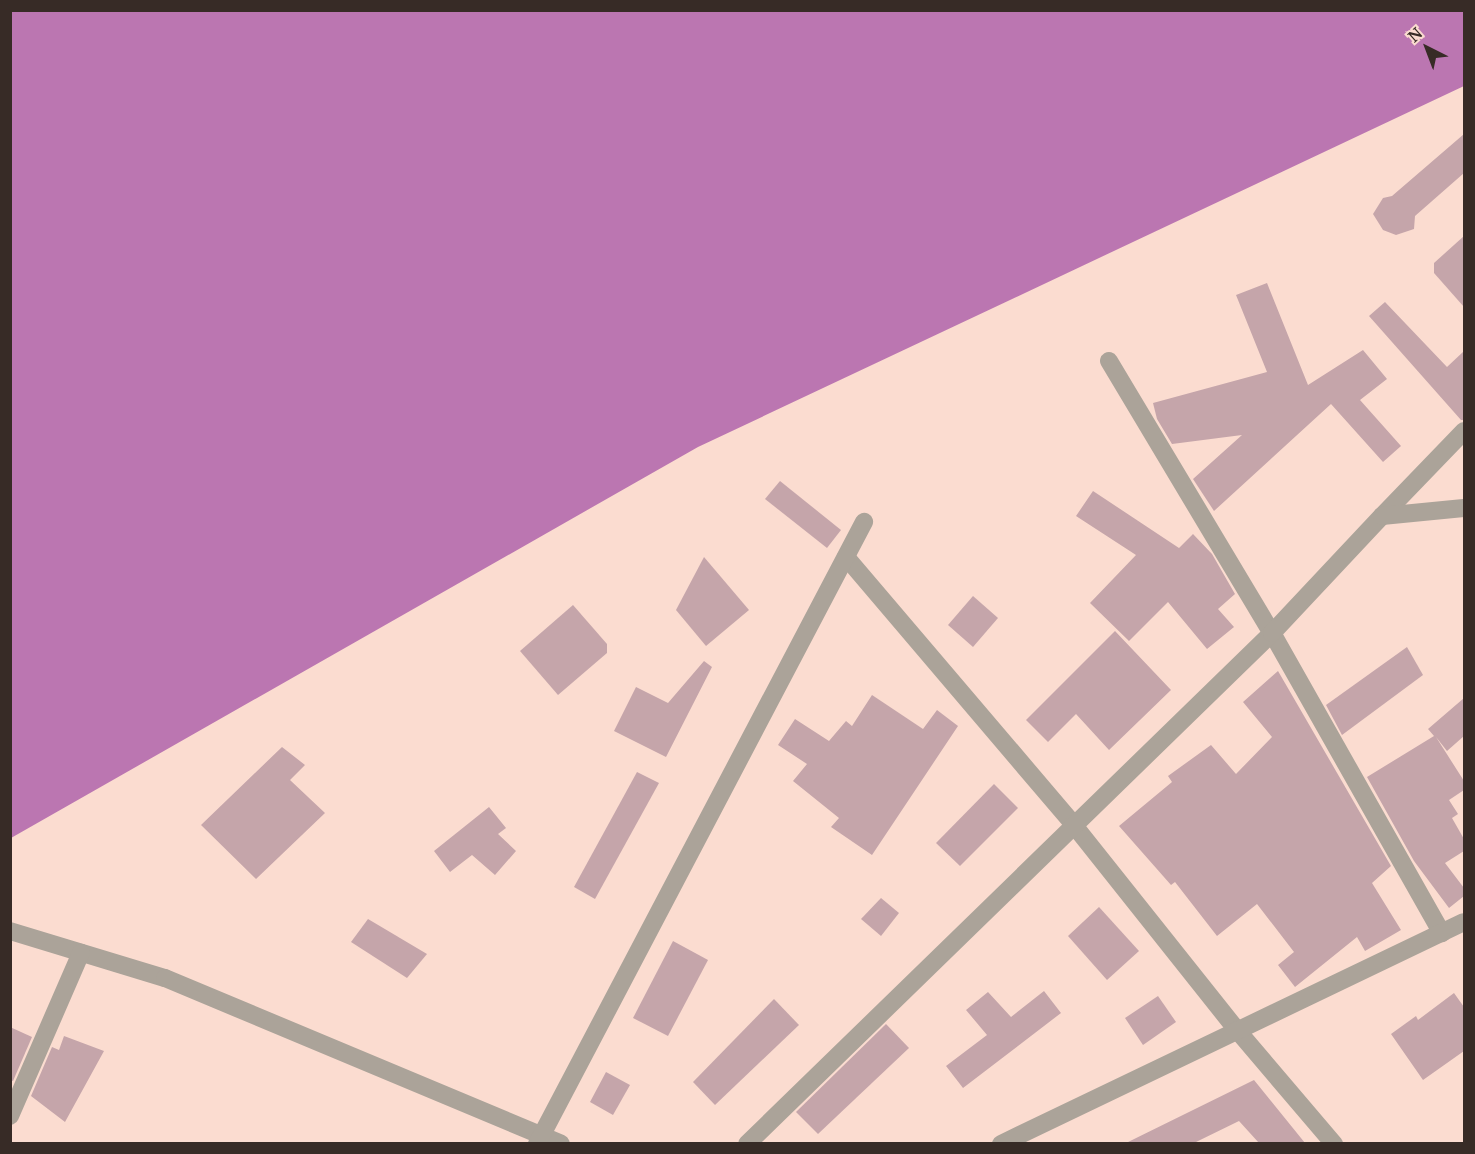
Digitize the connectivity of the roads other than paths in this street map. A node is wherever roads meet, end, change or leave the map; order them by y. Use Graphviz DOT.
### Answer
graph roads {
  1 [pos="1109,361"];
  2 [pos="1464,431"];
  3 [pos="1464,508"];
  4 [pos="1382,516"];
  5 [pos="864,522"];
  6 [pos="846,557"];
  7 [pos="1272,633"];
  8 [pos="1073,824"];
  9 [pos="1464,922"];
  10 [pos="10,931"];
  11 [pos="1442,933"];
  12 [pos="81,953"];
  13 [pos="1237,1030"];
  14 [pos="10,1116"];
  15 [pos="540,1139"];
  16 [pos="561,1143"];
  17 [pos="747,1143"];
  18 [pos="1001,1143"];
  19 [pos="1334,1143"];
  1 -- 7 [label="street"];
  2 -- 4 [label="street"];
  3 -- 4 [label="street"];
  4 -- 7 [label="street"];
  5 -- 6 [label="street"];
  6 -- 8 [label="street"];
  6 -- 15 [label="street"];
  7 -- 8 [label="street"];
  7 -- 11 [label="street"];
  8 -- 13 [label="street"];
  8 -- 17 [label="street"];
  9 -- 11 [label="street"];
  10 -- 12 [label="street"];
  11 -- 13 [label="street"];
  12 -- 14 [label="street"];
  12 -- 15 [label="street"];
  13 -- 18 [label="street"];
  13 -- 19 [label="street"];
  15 -- 16 [label="street"];
}
